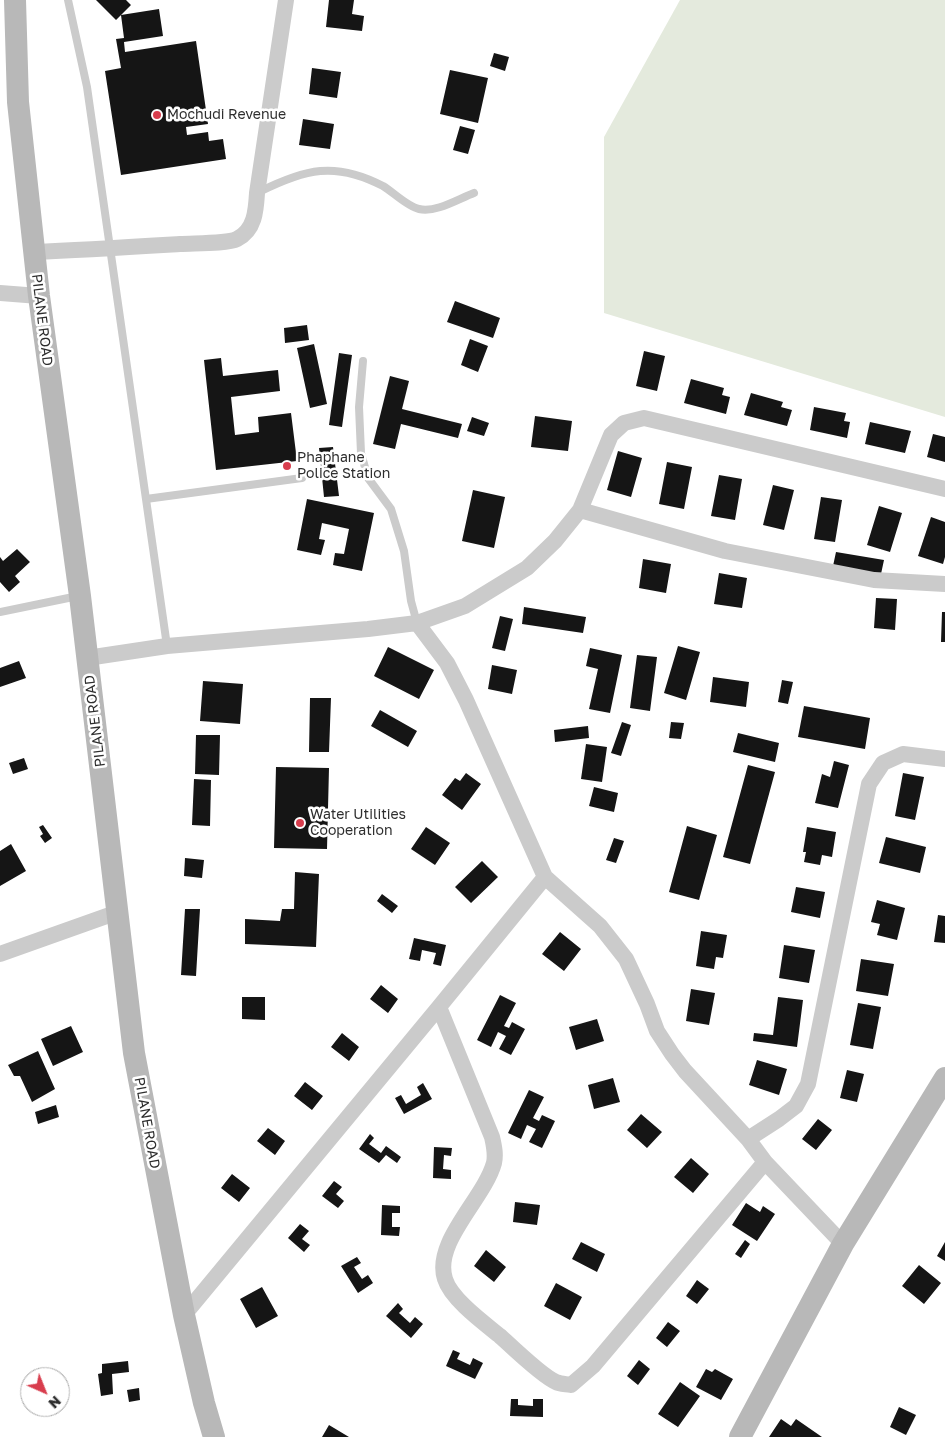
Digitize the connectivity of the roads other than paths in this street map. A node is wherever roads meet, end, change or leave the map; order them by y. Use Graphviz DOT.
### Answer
graph roads {
  1 [pos="15,0"];
  2 [pos="68,0"];
  3 [pos="286,0"];
  4 [pos="257,193"];
  5 [pos="474,193"];
  6 [pos="110,249"];
  7 [pos="34,252"];
  8 [pos="0,293"];
  9 [pos="39,296"];
  10 [pos="363,362"];
  11 [pos="302,478"];
  12 [pos="945,489"];
  13 [pos="146,499"];
  14 [pos="580,510"];
  15 [pos="945,584"];
  16 [pos="80,596"];
  17 [pos="0,612"];
  18 [pos="417,623"];
  19 [pos="168,646"];
  20 [pos="87,658"];
  21 [pos="945,759"];
  22 [pos="545,877"];
  23 [pos="118,912"];
  24 [pos="0,954"];
  25 [pos="439,1007"];
  26 [pos="942,1089"];
  27 [pos="748,1139"];
  28 [pos="765,1162"];
  29 [pos="843,1244"];
  30 [pos="184,1315"];
  31 [pos="214,1437"];
  32 [pos="740,1437"];
  1 -- 7 [label="main road, PILANE ROAD"];
  2 -- 6 [label="lane"];
  3 -- 4 [label="street"];
  4 -- 5 [label="lane"];
  4 -- 6 [label="street"];
  6 -- 7 [label="street"];
  6 -- 13 [label="lane"];
  7 -- 9 [label="main road, PILANE ROAD"];
  8 -- 9 [label="street"];
  9 -- 16 [label="main road, PILANE ROAD"];
  10 -- 18 [label="lane"];
  11 -- 13 [label="lane"];
  12 -- 14 [label="street"];
  13 -- 19 [label="lane"];
  14 -- 15 [label="street"];
  14 -- 18 [label="street"];
  16 -- 17 [label="lane"];
  16 -- 20 [label="main road, PILANE ROAD"];
  18 -- 19 [label="street"];
  18 -- 22 [label="street"];
  19 -- 20 [label="street"];
  20 -- 23 [label="main road, PILANE ROAD"];
  21 -- 27 [label="street"];
  22 -- 25 [label="street"];
  22 -- 27 [label="street"];
  23 -- 24 [label="street"];
  23 -- 30 [label="main road, PILANE ROAD"];
  25 -- 28 [label="street"];
  25 -- 30 [label="street"];
  26 -- 29 [label="main road"];
  27 -- 28 [label="street"];
  28 -- 29 [label="street"];
  29 -- 32 [label="main road"];
  30 -- 31 [label="main road, PILANE ROAD"];
}
